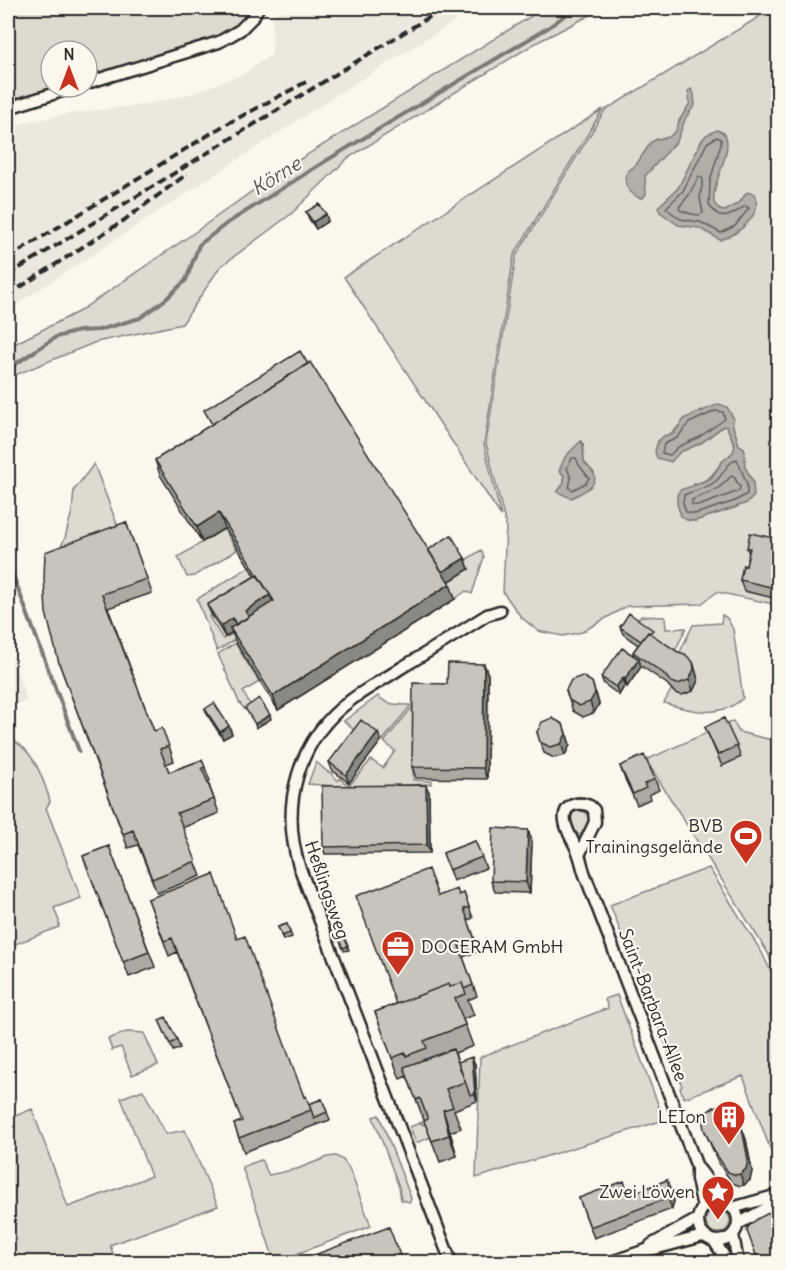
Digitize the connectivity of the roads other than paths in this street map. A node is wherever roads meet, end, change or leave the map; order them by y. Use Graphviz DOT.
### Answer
graph roads {
  1 [pos="258,8"];
  2 [pos="99,79"];
  3 [pos="39,98"];
  4 [pos="8,108"];
  5 [pos="500,611"];
  6 [pos="579,855"];
  7 [pos="697,1167"];
  8 [pos="778,1195"];
  9 [pos="721,1202"];
  10 [pos="778,1202"];
  11 [pos="703,1208"];
  12 [pos="732,1208"];
  13 [pos="698,1219"];
  14 [pos="738,1224"];
  15 [pos="733,1235"];
  16 [pos="704,1236"];
  17 [pos="714,1241"];
  18 [pos="646,1250"];
  19 [pos="451,1263"];
  20 [pos="611,1263"];
  21 [pos="728,1263"];
  22 [pos="738,1263"];
  1 -- 2 [label="street"];
  3 -- 4 [label="street"];
  5 -- 19 [label="street, Heßlingsweg"];
  6 -- 7 [label="street, Saint-Barbara-Allee"];
  7 -- 9 [label="street, Saint-Barbara-Allee"];
  7 -- 11 [label="street, Saint-Barbara-Allee"];
  8 -- 12 [label="street"];
  9 -- 11 [label="street"];
  9 -- 12 [label="street"];
  10 -- 14 [label="street"];
  11 -- 13 [label="street"];
  12 -- 14 [label="street"];
  13 -- 16 [label="street"];
  13 -- 18 [label="street"];
  14 -- 15 [label="street"];
  15 -- 17 [label="street"];
  15 -- 22 [label="street"];
  16 -- 17 [label="street"];
  16 -- 18 [label="street"];
  17 -- 21 [label="street"];
  18 -- 20 [label="street"];
}
